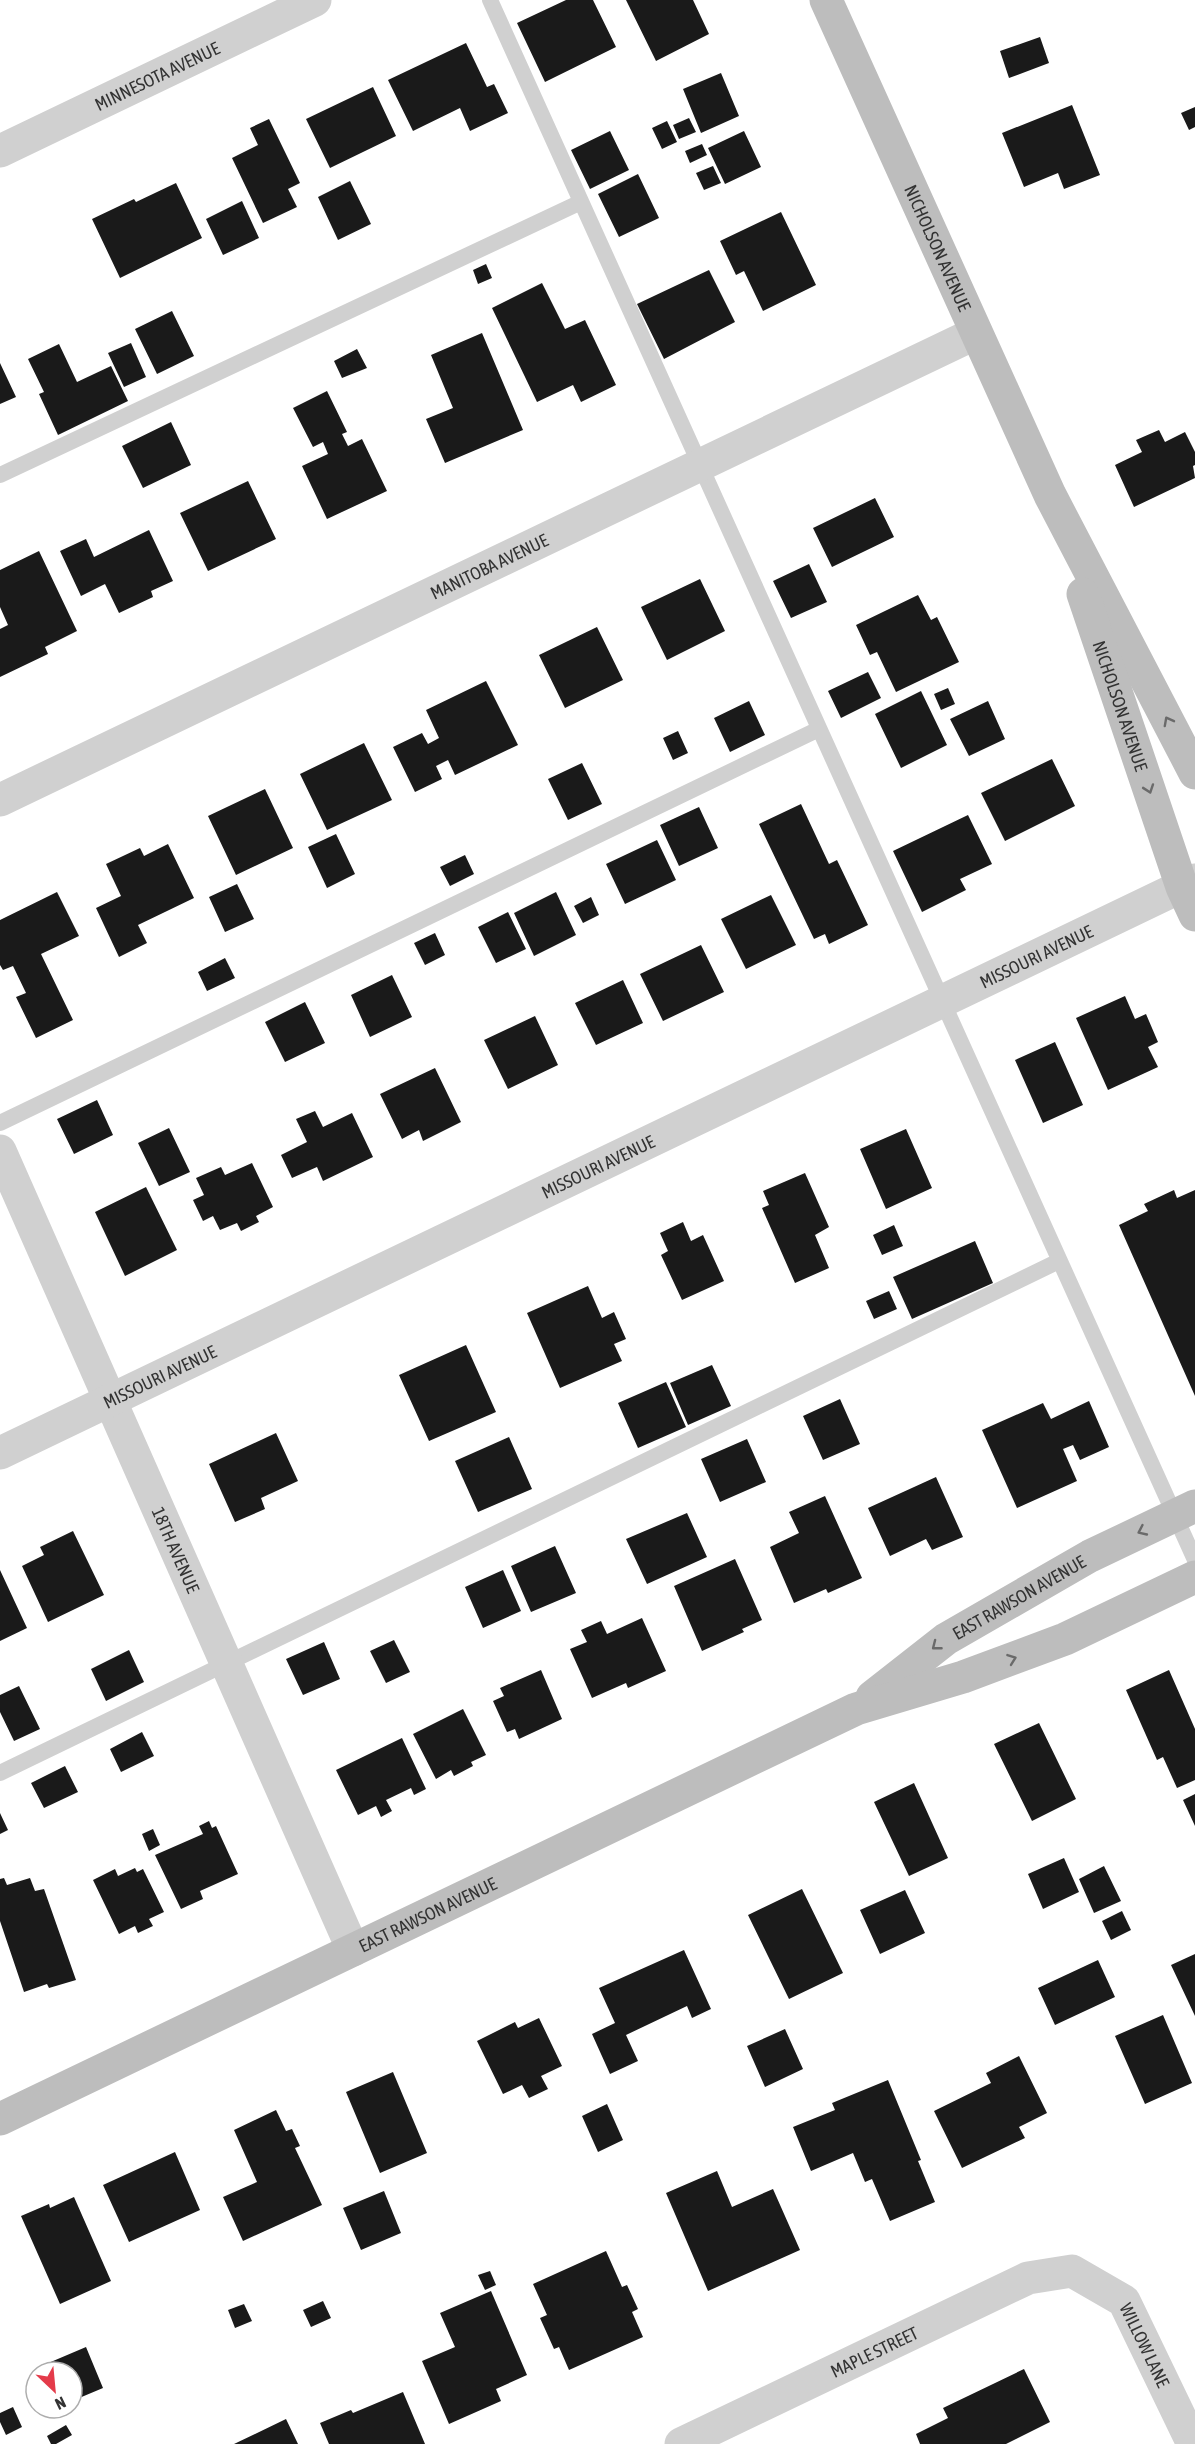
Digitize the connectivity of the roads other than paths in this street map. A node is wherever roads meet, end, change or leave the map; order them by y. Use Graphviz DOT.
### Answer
graph roads {
  1 [pos="315,0"];
  2 [pos="490,0"];
  3 [pos="826,0"];
  4 [pos="0,151"];
  5 [pos="581,202"];
  6 [pos="976,333"];
  7 [pos="699,465"];
  8 [pos="0,475"];
  9 [pos="1050,495"];
  10 [pos="819,729"];
  11 [pos="1195,773"];
  12 [pos="0,800"];
  13 [pos="1191,894"];
  14 [pos="942,1002"];
  15 [pos="0,1123"];
  16 [pos="0,1151"];
  17 [pos="1059,1261"];
  18 [pos="110,1400"];
  19 [pos="0,1453"];
  20 [pos="1185,1511"];
  21 [pos="1195,1560"];
  22 [pos="1195,1577"];
  23 [pos="227,1663"];
  24 [pos="856,1709"];
  25 [pos="0,1773"];
  26 [pos="354,1950"];
  27 [pos="0,2119"];
  28 [pos="1072,2271"];
  29 [pos="681,2444"];
  30 [pos="1193,2444"];
  1 -- 4 [label="street, MINNESOTA AVENUE"];
  2 -- 5 [label="lane"];
  3 -- 6 [label="main road, NICHOLSON AVENUE"];
  5 -- 7 [label="lane"];
  5 -- 8 [label="lane"];
  6 -- 7 [label="street, MANITOBA AVENUE"];
  6 -- 9 [label="main road, NICHOLSON AVENUE"];
  7 -- 10 [label="lane"];
  7 -- 12 [label="street, MANITOBA AVENUE"];
  11 -- 9 [label="main road, NICHOLSON AVENUE, one-way"];
  9 -- 13 [label="main road, NICHOLSON AVENUE, one-way"];
  10 -- 14 [label="lane"];
  10 -- 15 [label="lane"];
  13 -- 14 [label="street, MISSOURI AVENUE"];
  14 -- 17 [label="lane"];
  14 -- 18 [label="street, MISSOURI AVENUE"];
  16 -- 18 [label="street, 18TH AVENUE"];
  17 -- 20 [label="lane"];
  17 -- 23 [label="lane"];
  18 -- 19 [label="street, MISSOURI AVENUE"];
  18 -- 23 [label="street, 18TH AVENUE"];
  20 -- 21 [label="lane"];
  20 -- 24 [label="main road, EAST RAWSON AVENUE, one-way"];
  24 -- 22 [label="main road, EAST RAWSON AVENUE, one-way"];
  23 -- 25 [label="lane"];
  23 -- 26 [label="street, 18TH AVENUE"];
  24 -- 26 [label="main road, EAST RAWSON AVENUE"];
  26 -- 27 [label="main road, EAST RAWSON AVENUE"];
  28 -- 29 [label="street, MAPLE STREET"];
  28 -- 30 [label="street, WILLOW LANE"];
}
